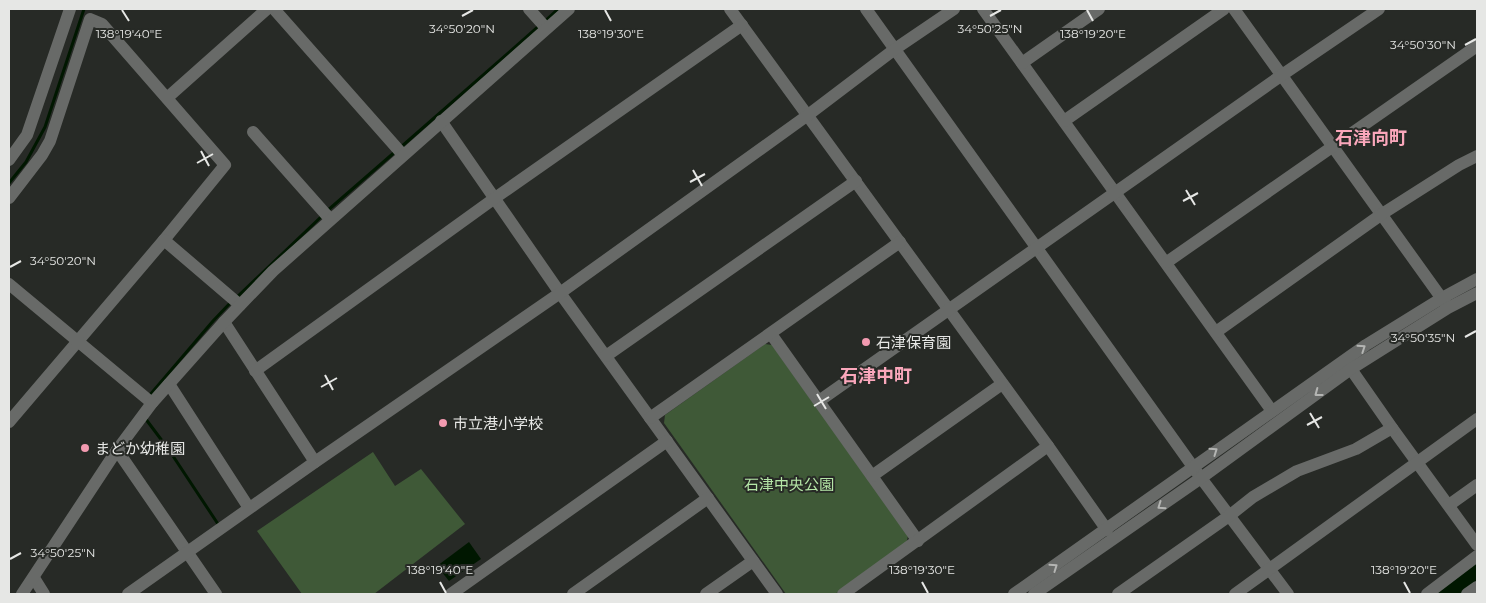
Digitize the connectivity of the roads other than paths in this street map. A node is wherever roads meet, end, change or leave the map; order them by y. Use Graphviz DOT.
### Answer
graph roads {
  1 [pos="70,9"];
  2 [pos="268,9"];
  3 [pos="274,9"];
  4 [pos="529,9"];
  5 [pos="569,9"];
  6 [pos="730,9"];
  7 [pos="866,9"];
  8 [pos="954,9"];
  9 [pos="983,9"];
  10 [pos="1099,9"];
  11 [pos="1224,9"];
  12 [pos="1234,9"];
  13 [pos="1379,9"];
  14 [pos="742,26"];
  15 [pos="546,28"];
  16 [pos="1477,46"];
  17 [pos="895,49"];
  18 [pos="1022,63"];
  19 [pos="1282,75"];
  20 [pos="167,98"];
  21 [pos="808,115"];
  22 [pos="440,121"];
  23 [pos="1064,121"];
  24 [pos="253,132"];
  25 [pos="1332,146"];
  26 [pos="403,155"];
  27 [pos="1477,156"];
  28 [pos="9,160"];
  29 [pos="856,181"];
  30 [pos="1115,192"];
  31 [pos="9,198"];
  32 [pos="495,198"];
  33 [pos="1382,214"];
  34 [pos="330,219"];
  35 [pos="164,240"];
  36 [pos="900,242"];
  37 [pos="1037,247"];
  38 [pos="1167,262"];
  39 [pos="1477,279"];
  40 [pos="9,284"];
  41 [pos="560,293"];
  42 [pos="1477,293"];
  43 [pos="236,301"];
  44 [pos="1445,303"];
  45 [pos="949,310"];
  46 [pos="224,322"];
  47 [pos="1216,332"];
  48 [pos="771,334"];
  49 [pos="78,340"];
  50 [pos="606,356"];
  51 [pos="1348,364"];
  52 [pos="255,371"];
  53 [pos="168,384"];
  54 [pos="1002,384"];
  55 [pos="819,401"];
  56 [pos="152,402"];
  57 [pos="1272,411"];
  58 [pos="650,418"];
  59 [pos="1477,419"];
  60 [pos="9,422"];
  61 [pos="1392,428"];
  62 [pos="667,441"];
  63 [pos="1048,446"];
  64 [pos="117,450"];
  65 [pos="315,462"];
  66 [pos="1418,463"];
  67 [pos="1192,467"];
  68 [pos="872,476"];
  69 [pos="1201,478"];
  70 [pos="1477,485"];
  71 [pos="708,498"];
  72 [pos="1449,506"];
  73 [pos="249,508"];
  74 [pos="1230,516"];
  75 [pos="1106,530"];
  76 [pos="918,541"];
  77 [pos="1477,545"];
  78 [pos="187,551"];
  79 [pos="1477,556"];
  80 [pos="753,561"];
  81 [pos="1270,569"];
  82 [pos="34,578"];
  83 [pos="1477,587"];
  84 [pos="22,594"];
  85 [pos="44,594"];
  86 [pos="128,594"];
  87 [pos="216,594"];
  88 [pos="451,594"];
  89 [pos="573,594"];
  90 [pos="706,594"];
  91 [pos="777,594"];
  92 [pos="843,594"];
  93 [pos="1014,594"];
  94 [pos="1034,594"];
  95 [pos="1118,594"];
  96 [pos="1235,594"];
  97 [pos="1288,594"];
  98 [pos="1427,594"];
  99 [pos="1468,594"];
  1 -- 28 [label="street"];
  2 -- 20 [label="street"];
  3 -- 26 [label="street"];
  4 -- 15 [label="street"];
  5 -- 15 [label="street"];
  6 -- 14 [label="street"];
  7 -- 17 [label="street"];
  8 -- 17 [label="street"];
  9 -- 18 [label="street"];
  10 -- 18 [label="street"];
  11 -- 23 [label="street"];
  12 -- 19 [label="street"];
  13 -- 19 [label="street"];
  14 -- 21 [label="street"];
  14 -- 32 [label="street"];
  15 -- 22 [label="street"];
  16 -- 25 [label="street"];
  17 -- 21 [label="street"];
  17 -- 37 [label="street"];
  18 -- 23 [label="street"];
  19 -- 25 [label="street"];
  19 -- 30 [label="street"];
  20 -- 31 [label="street"];
  20 -- 35 [label="street"];
  21 -- 29 [label="street"];
  21 -- 41 [label="street"];
  22 -- 26 [label="street"];
  22 -- 32 [label="street"];
  23 -- 30 [label="street"];
  24 -- 34 [label="street"];
  25 -- 33 [label="street"];
  25 -- 38 [label="street"];
  26 -- 34 [label="street"];
  27 -- 33 [label="street"];
  29 -- 36 [label="street"];
  29 -- 50 [label="street"];
  30 -- 37 [label="street"];
  30 -- 38 [label="street"];
  32 -- 41 [label="street"];
  32 -- 52 [label="street"];
  33 -- 44 [label="street"];
  33 -- 47 [label="street"];
  34 -- 43 [label="street"];
  35 -- 43 [label="street"];
  35 -- 49 [label="street"];
  36 -- 45 [label="street"];
  36 -- 48 [label="street"];
  37 -- 45 [label="street"];
  37 -- 67 [label="street"];
  38 -- 47 [label="street"];
  39 -- 44 [label="street"];
  40 -- 49 [label="street"];
  41 -- 50 [label="street"];
  41 -- 65 [label="street"];
  42 -- 44 [label="street"];
  43 -- 46 [label="street"];
  44 -- 51 [label="street"];
  45 -- 54 [label="street"];
  45 -- 55 [label="street"];
  46 -- 52 [label="street"];
  46 -- 53 [label="street"];
  47 -- 57 [label="street"];
  48 -- 55 [label="street"];
  48 -- 58 [label="street"];
  49 -- 56 [label="street"];
  49 -- 60 [label="street"];
  50 -- 58 [label="street"];
  51 -- 57 [label="street"];
  51 -- 61 [label="street"];
  51 -- 69 [label="street, one-way"];
  52 -- 65 [label="street"];
  53 -- 56 [label="street"];
  53 -- 73 [label="street"];
  54 -- 63 [label="street"];
  54 -- 68 [label="street"];
  55 -- 68 [label="street"];
  56 -- 64 [label="street"];
  67 -- 57 [label="street, one-way"];
  58 -- 62 [label="street"];
  59 -- 66 [label="street"];
  61 -- 66 [label="street"];
  61 -- 74 [label="street"];
  62 -- 71 [label="street"];
  62 -- 88 [label="street"];
  63 -- 75 [label="street"];
  63 -- 76 [label="street"];
  64 -- 78 [label="street"];
  64 -- 82 [label="street"];
  65 -- 73 [label="street"];
  66 -- 72 [label="street"];
  66 -- 81 [label="street"];
  67 -- 69 [label="street"];
  67 -- 75 [label="street"];
  68 -- 76 [label="street"];
  69 -- 74 [label="street"];
  69 -- 94 [label="street, one-way"];
  70 -- 72 [label="street"];
  71 -- 80 [label="street"];
  71 -- 89 [label="street"];
  72 -- 77 [label="street"];
  73 -- 78 [label="street"];
  74 -- 81 [label="street"];
  74 -- 95 [label="street"];
  93 -- 75 [label="street, one-way"];
  76 -- 92 [label="street"];
  78 -- 86 [label="street"];
  78 -- 87 [label="street"];
  79 -- 98 [label="street"];
  80 -- 90 [label="street"];
  80 -- 91 [label="street"];
  81 -- 96 [label="street"];
  81 -- 97 [label="street"];
  82 -- 84 [label="street"];
  82 -- 85 [label="street"];
  83 -- 99 [label="street"];
}
